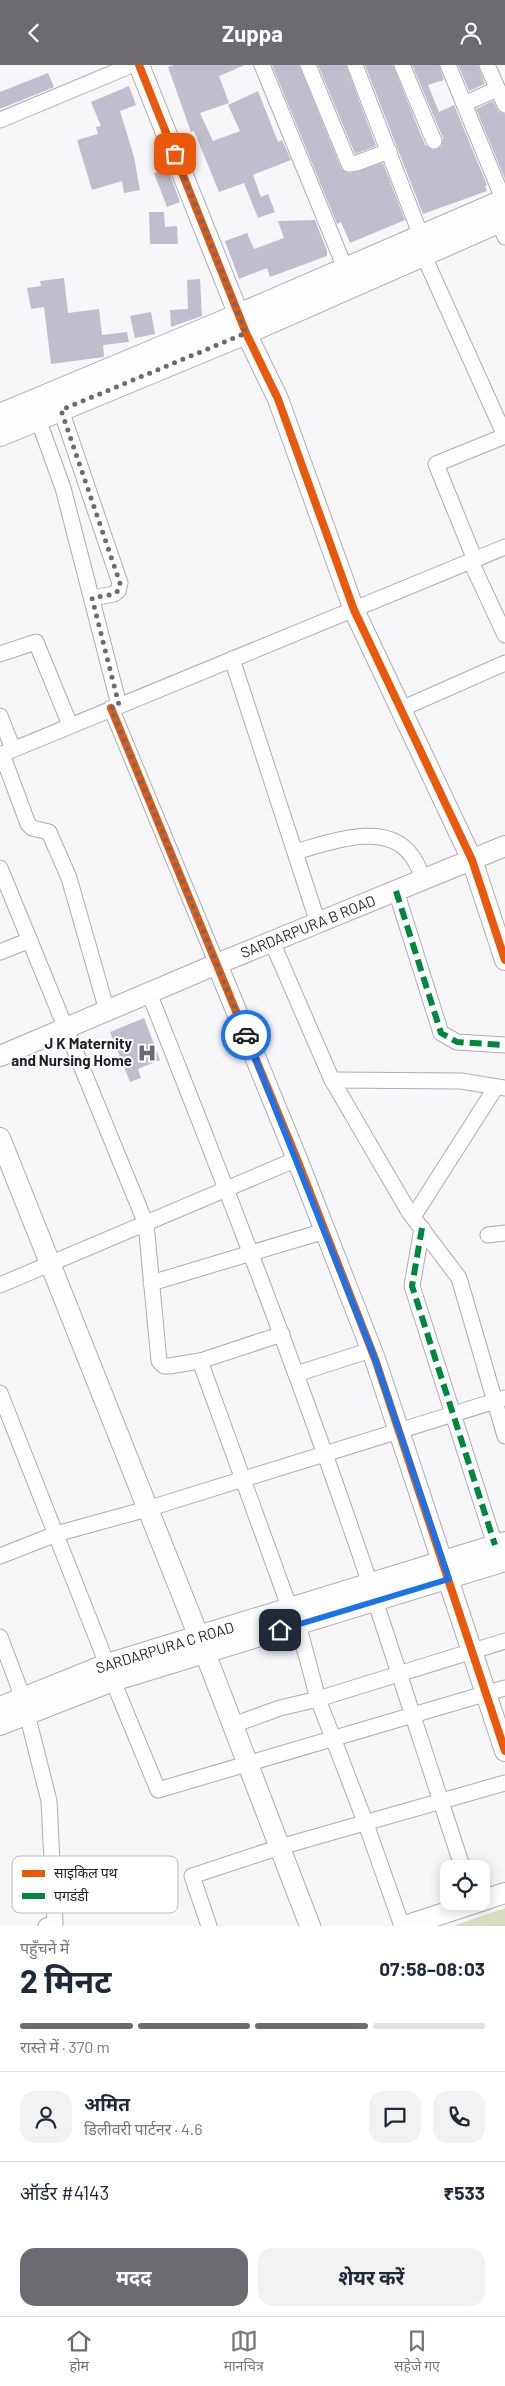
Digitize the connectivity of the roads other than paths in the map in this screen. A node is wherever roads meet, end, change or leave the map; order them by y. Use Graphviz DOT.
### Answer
graph roads {
  1 [pos="132,65"];
  2 [pos="140,65"];
  3 [pos="262,65"];
  4 [pos="308,65"];
  5 [pos="355,65"];
  6 [pos="402,65"];
  7 [pos="448,65"];
  8 [pos="487,65"];
  9 [pos="497,89"];
  10 [pos="464,104"];
  11 [pos="505,105"];
  12 [pos="0,120"];
  13 [pos="434,141"];
  14 [pos="389,151"];
  15 [pos="504,216"];
  16 [pos="422,245"];
  17 [pos="345,268"];
  18 [pos="242,324"];
  19 [pos="61,410"];
  20 [pos="0,415"];
  21 [pos="38,419"];
  22 [pos="0,435"];
  23 [pos="505,436"];
  24 [pos="505,547"];
  25 [pos="473,561"];
  26 [pos="92,598"];
  27 [pos="354,610"];
  28 [pos="505,635"];
  29 [pos="0,654"];
  30 [pos="232,659"];
  31 [pos="505,663"];
  32 [pos="115,706"];
  33 [pos="401,709"];
  34 [pos="0,716"];
  35 [pos="70,725"];
  36 [pos="5,753"];
  37 [pos="505,846"];
  38 [pos="295,852"];
  39 [pos="472,860"];
  40 [pos="0,867"];
  41 [pos="424,879"];
  42 [pos="396,891"];
  43 [pos="318,923"];
  44 [pos="30,940"];
  45 [pos="272,942"];
  46 [pos="0,952"];
  47 [pos="505,960"];
  48 [pos="217,963"];
  49 [pos="149,993"];
  50 [pos="107,1011"];
  51 [pos="66,1029"];
  52 [pos="505,1045"];
  53 [pos="0,1056"];
  54 [pos="332,1080"];
  55 [pos="500,1087"];
  56 [pos="0,1138"];
  57 [pos="297,1159"];
  58 [pos="228,1189"];
  59 [pos="417,1223"];
  60 [pos="146,1224"];
  61 [pos="325,1231"];
  62 [pos="505,1233"];
  63 [pos="488,1235"];
  64 [pos="251,1254"];
  65 [pos="50,1265"];
  66 [pos="151,1283"];
  67 [pos="0,1285"];
  68 [pos="282,1334"];
  69 [pos="371,1350"];
  70 [pos="200,1361"];
  71 [pos="296,1374"];
  72 [pos="0,1393"];
  73 [pos="499,1399"];
  74 [pos="454,1414"];
  75 [pos="399,1431"];
  76 [pos="505,1436"];
  77 [pos="326,1454"];
  78 [pos="244,1479"];
  79 [pos="147,1509"];
  80 [pos="56,1535"];
  81 [pos="502,1550"];
  82 [pos="0,1556"];
  83 [pos="446,1571"];
  84 [pos="373,1592"];
  85 [pos="294,1617"];
  86 [pos="0,1637"];
  87 [pos="505,1641"];
  88 [pos="201,1646"];
  89 [pos="473,1651"];
  90 [pos="110,1673"];
  91 [pos="399,1674"];
  92 [pos="496,1691"];
  93 [pos="318,1699"];
  94 [pos="25,1706"];
  95 [pos="0,1707"];
  96 [pos="412,1716"];
  97 [pos="0,1725"];
  98 [pos="233,1725"];
  99 [pos="335,1738"];
  100 [pos="505,1751"];
  101 [pos="248,1763"];
  102 [pos="505,1783"];
  103 [pos="442,1801"];
  104 [pos="366,1824"];
  105 [pos="280,1847"];
  106 [pos="50,1856"];
  107 [pos="460,1860"];
  108 [pos="505,1893"];
  109 [pos="490,1898"];
  110 [pos="452,1910"];
  111 [pos="209,1926"];
  112 [pos="310,1926"];
  113 [pos="403,1926"];
  1 -- 12 [label="street"];
  2 -- 18 [label="street"];
  3 -- 17 [label="street"];
  4 -- 14 [label="street"];
  5 -- 14 [label="street"];
  6 -- 13 [label="street"];
  7 -- 10 [label="street"];
  8 -- 9 [label="street"];
  9 -- 10 [label="street"];
  9 -- 11 [label="street"];
  10 -- 15 [label="street"];
  14 -- 16 [label="street"];
  15 -- 16 [label="main road"];
  16 -- 17 [label="main road"];
  16 -- 18 [label="main road"];
  16 -- 23 [label="street"];
  17 -- 18 [label="main road"];
  18 -- 19 [label="main road"];
  18 -- 20 [label="main road"];
  18 -- 27 [label="street"];
  19 -- 21 [label="main road"];
  19 -- 26 [label="street"];
  21 -- 22 [label="main road"];
  21 -- 26 [label="street"];
  23 -- 25 [label="street"];
  24 -- 25 [label="street"];
  25 -- 27 [label="street"];
  25 -- 28 [label="street"];
  26 -- 32 [label="street"];
  27 -- 30 [label="street"];
  27 -- 33 [label="street"];
  29 -- 35 [label="street"];
  30 -- 32 [label="street"];
  30 -- 38 [label="street"];
  31 -- 33 [label="street"];
  32 -- 35 [label="street"];
  32 -- 48 [label="street"];
  33 -- 39 [label="street"];
  34 -- 36 [label="street"];
  35 -- 36 [label="street"];
  36 -- 50 [label="street"];
  37 -- 39 [label="street, SARDARPURA B ROAD"];
  38 -- 41 [label="street"];
  38 -- 43 [label="street"];
  39 -- 41 [label="street, SARDARPURA B ROAD"];
  39 -- 47 [label="street"];
  40 -- 44 [label="street"];
  41 -- 42 [label="street, SARDARPURA B ROAD"];
  42 -- 43 [label="street, SARDARPURA B ROAD"];
  42 -- 52 [label="street"];
  43 -- 45 [label="street, SARDARPURA B ROAD"];
  44 -- 46 [label="street"];
  44 -- 51 [label="street"];
  45 -- 48 [label="street, SARDARPURA B ROAD"];
  45 -- 54 [label="street"];
  48 -- 49 [label="street, SARDARPURA B ROAD"];
  48 -- 57 [label="street"];
  49 -- 50 [label="street, SARDARPURA B ROAD"];
  49 -- 58 [label="street"];
  50 -- 51 [label="street, SARDARPURA B ROAD"];
  51 -- 53 [label="street, SARDARPURA B ROAD"];
  51 -- 60 [label="street"];
  54 -- 55 [label="street"];
  54 -- 59 [label="street"];
  55 -- 59 [label="street"];
  56 -- 65 [label="street"];
  57 -- 58 [label="street"];
  57 -- 61 [label="street"];
  58 -- 60 [label="street"];
  58 -- 64 [label="street"];
  59 -- 73 [label="street"];
  59 -- 74 [label="street"];
  60 -- 65 [label="street"];
  60 -- 66 [label="street"];
  61 -- 64 [label="street"];
  61 -- 69 [label="street"];
  62 -- 63 [label="street"];
  64 -- 66 [label="street"];
  64 -- 68 [label="street"];
  65 -- 67 [label="street"];
  65 -- 79 [label="street"];
  66 -- 70 [label="street"];
  68 -- 70 [label="street"];
  68 -- 71 [label="street"];
  69 -- 71 [label="street"];
  69 -- 75 [label="street"];
  70 -- 78 [label="street"];
  71 -- 77 [label="street"];
  72 -- 80 [label="street"];
  73 -- 74 [label="street"];
  73 -- 76 [label="street"];
  74 -- 75 [label="street"];
  74 -- 81 [label="street"];
  75 -- 77 [label="street"];
  75 -- 83 [label="street"];
  77 -- 78 [label="street"];
  77 -- 84 [label="street"];
  78 -- 79 [label="street"];
  78 -- 85 [label="street"];
  79 -- 80 [label="street"];
  79 -- 88 [label="street"];
  80 -- 82 [label="street"];
  80 -- 90 [label="street"];
  81 -- 83 [label="street, SARDARPURA C ROAD"];
  83 -- 84 [label="street, SARDARPURA C ROAD"];
  83 -- 89 [label="street"];
  84 -- 85 [label="street, SARDARPURA C ROAD"];
  84 -- 91 [label="street"];
  85 -- 88 [label="street, SARDARPURA C ROAD"];
  85 -- 93 [label="street"];
  86 -- 94 [label="street"];
  87 -- 89 [label="street"];
  88 -- 90 [label="street, SARDARPURA C ROAD"];
  88 -- 98 [label="street"];
  89 -- 91 [label="street"];
  89 -- 92 [label="street"];
  90 -- 94 [label="street, SARDARPURA C ROAD"];
  90 -- 101 [label="street"];
  91 -- 93 [label="street"];
  91 -- 96 [label="street"];
  92 -- 96 [label="street"];
  92 -- 100 [label="street"];
  93 -- 98 [label="street"];
  93 -- 99 [label="street"];
  94 -- 95 [label="street, SARDARPURA C ROAD"];
  94 -- 97 [label="street, SARDARPURA C ROAD"];
  94 -- 106 [label="street"];
  96 -- 99 [label="street"];
  96 -- 103 [label="street"];
  98 -- 101 [label="street"];
  99 -- 101 [label="street"];
  99 -- 104 [label="street"];
  101 -- 105 [label="street"];
  102 -- 103 [label="street"];
  103 -- 104 [label="street"];
  103 -- 107 [label="street"];
  104 -- 105 [label="street"];
  104 -- 113 [label="street"];
  105 -- 111 [label="street"];
  105 -- 112 [label="street"];
  108 -- 109 [label="street"];
  110 -- 113 [label="street"];
}
